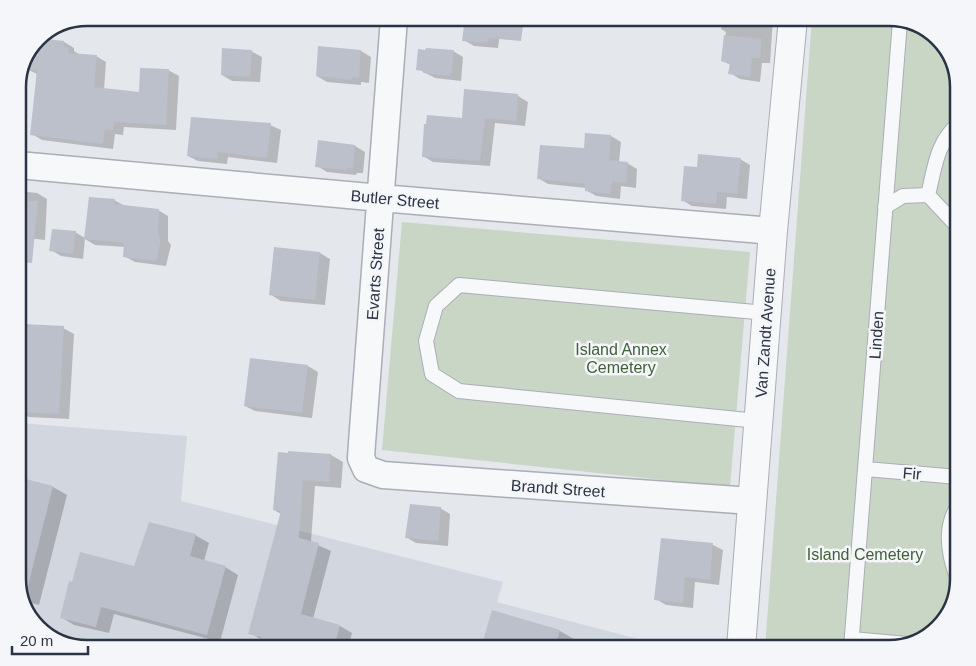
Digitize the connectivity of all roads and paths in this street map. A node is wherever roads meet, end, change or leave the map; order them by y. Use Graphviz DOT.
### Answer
graph roads {
  1 [pos="393,26"];
  2 [pos="792,26"];
  3 [pos="899,27"];
  4 [pos="950,131"];
  5 [pos="26,166"];
  6 [pos="928,195"];
  7 [pos="381,198"];
  8 [pos="885,207"];
  9 [pos="950,218"];
  10 [pos="772,230"];
  11 [pos="767,313"];
  12 [pos="758,421"];
  13 [pos="866,468"];
  14 [pos="366,469"];
  15 [pos="950,476"];
  16 [pos="752,501"];
  17 [pos="950,528"];
  18 [pos="950,552"];
  19 [pos="742,640"];
  20 [pos="851,640"];
  1 -- 7 [label="street, Evarts Street"];
  2 -- 10 [label="street, Van Zandt Avenue"];
  3 -- 8 [label="lane, Linden"];
  4 -- 6 [label="lane"];
  5 -- 7 [label="street, Butler Street"];
  6 -- 8 [label="lane"];
  6 -- 9 [label="lane"];
  7 -- 10 [label="street, Butler Street"];
  7 -- 14 [label="street, Evarts Street"];
  8 -- 13 [label="lane, Linden"];
  10 -- 11 [label="street, Van Zandt Avenue"];
  11 -- 12 [label="street, Van Zandt Avenue"];
  11 -- 12 [label="lane"];
  12 -- 16 [label="street, Van Zandt Avenue"];
  13 -- 15 [label="lane, Fir"];
  13 -- 20 [label="lane, Linden"];
  14 -- 16 [label="street, Brandt Street"];
  16 -- 19 [label="street, Van Zandt Avenue"];
  17 -- 18 [label="lane"];
}
